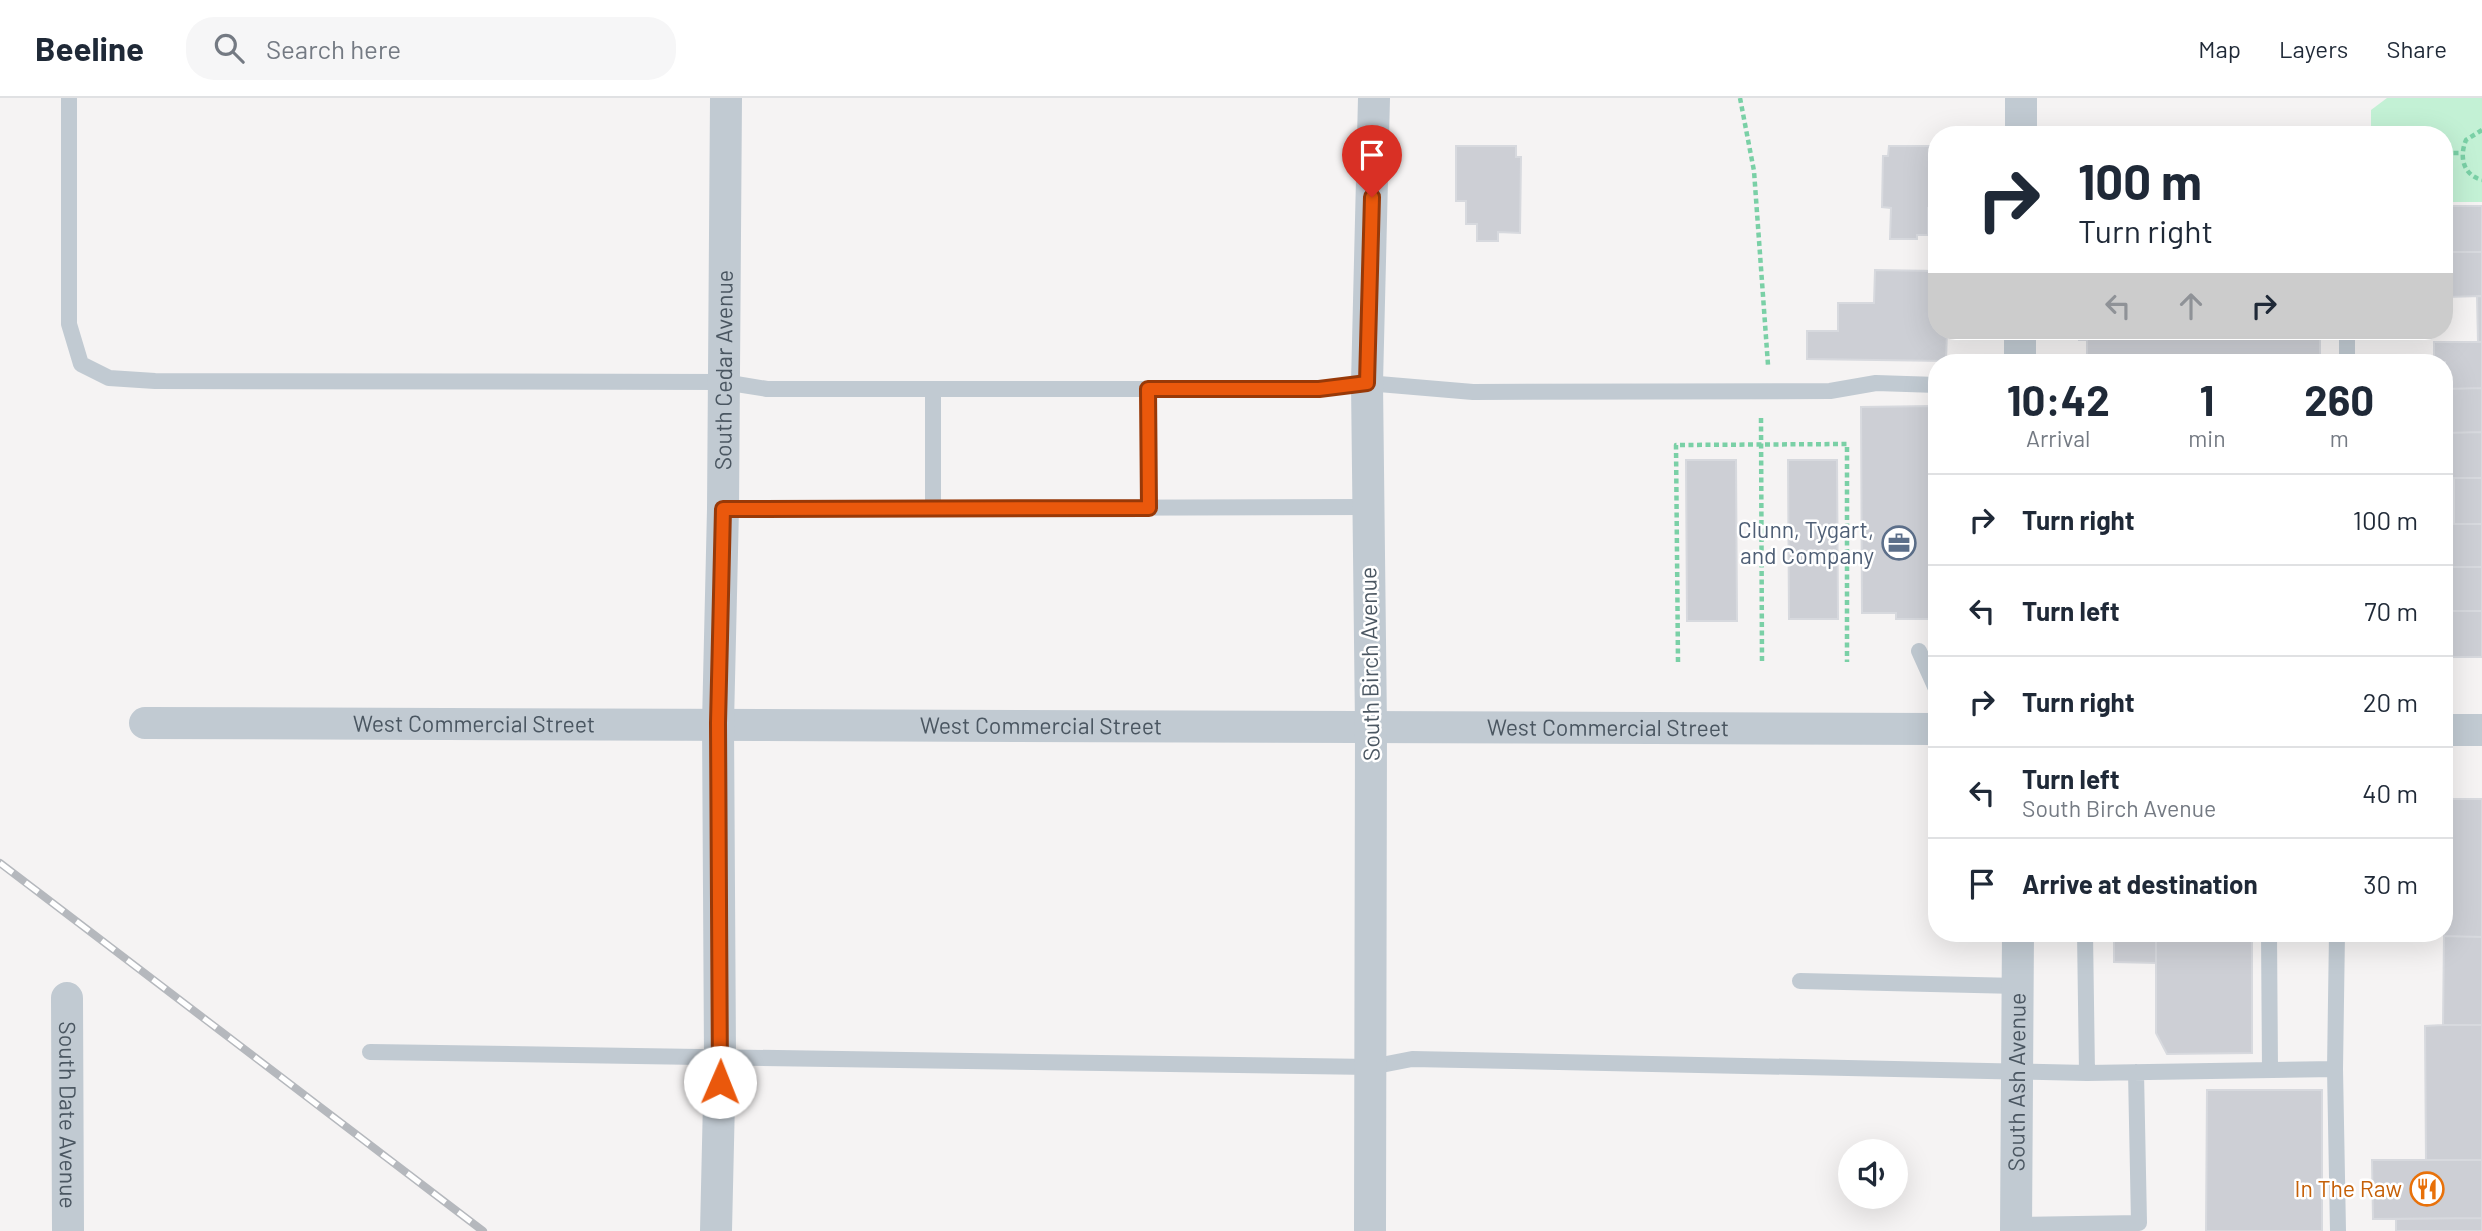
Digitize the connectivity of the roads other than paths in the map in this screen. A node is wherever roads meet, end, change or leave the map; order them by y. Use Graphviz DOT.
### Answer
graph roads {
  1 [pos="69,98"];
  2 [pos="726,98"];
  3 [pos="1374,98"];
  4 [pos="2021,98"];
  5 [pos="2021,126"];
  6 [pos="724,382"];
  7 [pos="1367,383"];
  8 [pos="1928,385"];
  9 [pos="933,389"];
  10 [pos="1148,389"];
  11 [pos="1368,507"];
  12 [pos="1149,508"];
  13 [pos="723,509"];
  14 [pos="933,509"];
  15 [pos="1919,651"];
  16 [pos="1928,671"];
  17 [pos="145,723"];
  18 [pos="718,723"];
  19 [pos="1371,726"];
  20 [pos="1928,729"];
  21 [pos="2453,730"];
  22 [pos="2482,730"];
  23 [pos="2018,942"];
  24 [pos="2085,942"];
  25 [pos="2269,942"];
  26 [pos="2337,942"];
  27 [pos="1800,981"];
  28 [pos="2018,986"];
  29 [pos="67,998"];
  30 [pos="370,1052"];
  31 [pos="720,1057"];
  32 [pos="1371,1067"];
  33 [pos="2335,1069"];
  34 [pos="2270,1070"];
  35 [pos="2019,1071"];
  36 [pos="2136,1072"];
  37 [pos="2087,1073"];
  38 [pos="2016,1228"];
  39 [pos="68,1231"];
  40 [pos="716,1231"];
  41 [pos="1370,1231"];
  42 [pos="2338,1231"];
  1 -- 6 [label="lane"];
  2 -- 6 [label="street, South Cedar Avenue"];
  3 -- 7 [label="street, South Birch Avenue"];
  4 -- 5 [label="street"];
  6 -- 9 [label="lane"];
  6 -- 13 [label="street, South Cedar Avenue"];
  7 -- 8 [label="lane"];
  7 -- 10 [label="lane"];
  7 -- 11 [label="street, South Birch Avenue"];
  9 -- 10 [label="lane"];
  9 -- 14 [label="lane"];
  10 -- 12 [label="lane"];
  11 -- 12 [label="lane"];
  11 -- 19 [label="street, South Birch Avenue"];
  12 -- 14 [label="lane"];
  13 -- 14 [label="lane"];
  13 -- 18 [label="street, South Cedar Avenue"];
  15 -- 16 [label="lane"];
  17 -- 18 [label="street, West Commercial Street"];
  18 -- 19 [label="street, West Commercial Street"];
  18 -- 31 [label="street, South Cedar Avenue"];
  19 -- 20 [label="street, West Commercial Street"];
  19 -- 32 [label="street, South Birch Avenue"];
  21 -- 22 [label="street"];
  23 -- 28 [label="street, South Ash Avenue"];
  24 -- 37 [label="lane"];
  25 -- 34 [label="lane"];
  26 -- 33 [label="lane"];
  27 -- 28 [label="lane"];
  28 -- 35 [label="street, South Ash Avenue"];
  29 -- 39 [label="street, South Date Avenue"];
  30 -- 31 [label="lane"];
  31 -- 32 [label="lane"];
  31 -- 40 [label="street, South Cedar Avenue"];
  32 -- 35 [label="lane"];
  32 -- 41 [label="street, South Birch Avenue"];
  33 -- 34 [label="lane"];
  33 -- 42 [label="lane"];
  34 -- 36 [label="lane"];
  35 -- 37 [label="lane"];
  35 -- 38 [label="street, South Ash Avenue"];
  36 -- 37 [label="lane"];
  36 -- 38 [label="lane"];
}
